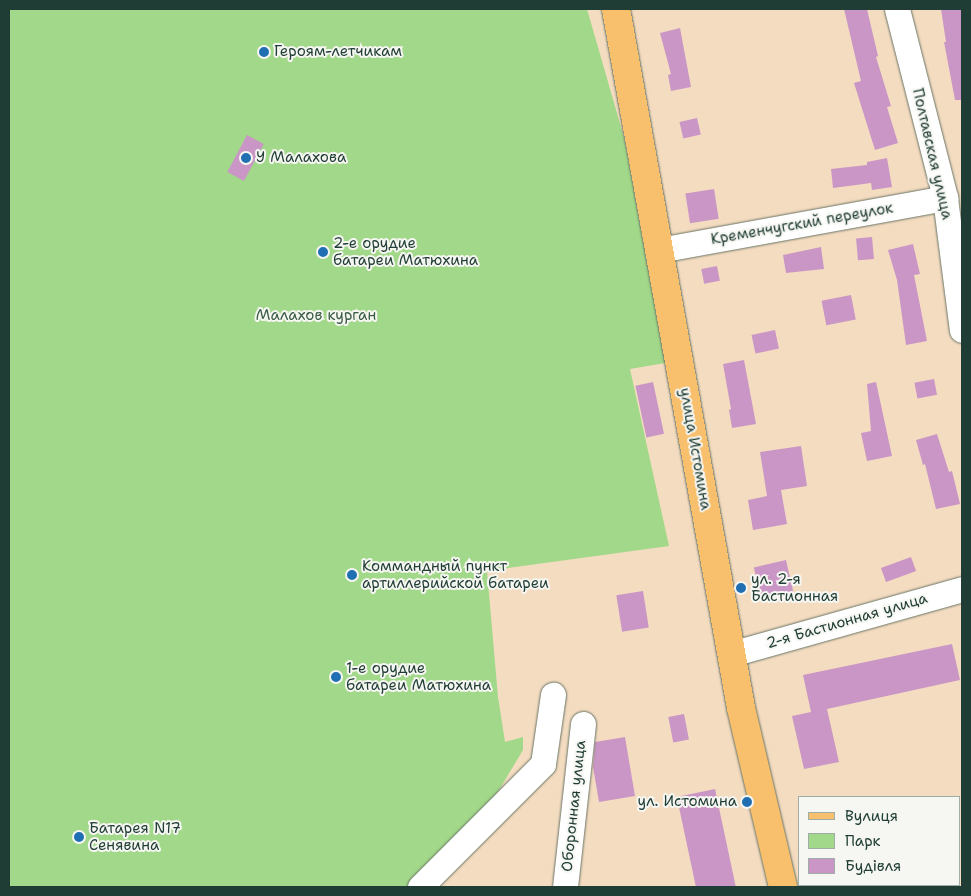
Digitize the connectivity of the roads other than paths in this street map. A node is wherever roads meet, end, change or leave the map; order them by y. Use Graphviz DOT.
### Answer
graph roads {
  1 [pos="616,9"];
  2 [pos="897,9"];
  3 [pos="945,198"];
  4 [pos="659,250"];
  5 [pos="962,330"];
  6 [pos="962,589"];
  7 [pos="731,654"];
  8 [pos="553,696"];
  9 [pos="582,724"];
  10 [pos="420,887"];
  11 [pos="565,887"];
  12 [pos="782,887"];
  1 -- 4 [label="main road, улица Истомина"];
  2 -- 3 [label="street, Полтавская улица"];
  3 -- 4 [label="street, Кременчугский переулок"];
  3 -- 5 [label="street, Полтавская улица"];
  4 -- 7 [label="main road, улица Истомина"];
  6 -- 7 [label="street, 2-я Бастионная улица"];
  7 -- 12 [label="main road, улица Истомина"];
  8 -- 10 [label="street"];
  9 -- 11 [label="street, Оборонная улица"];
}
